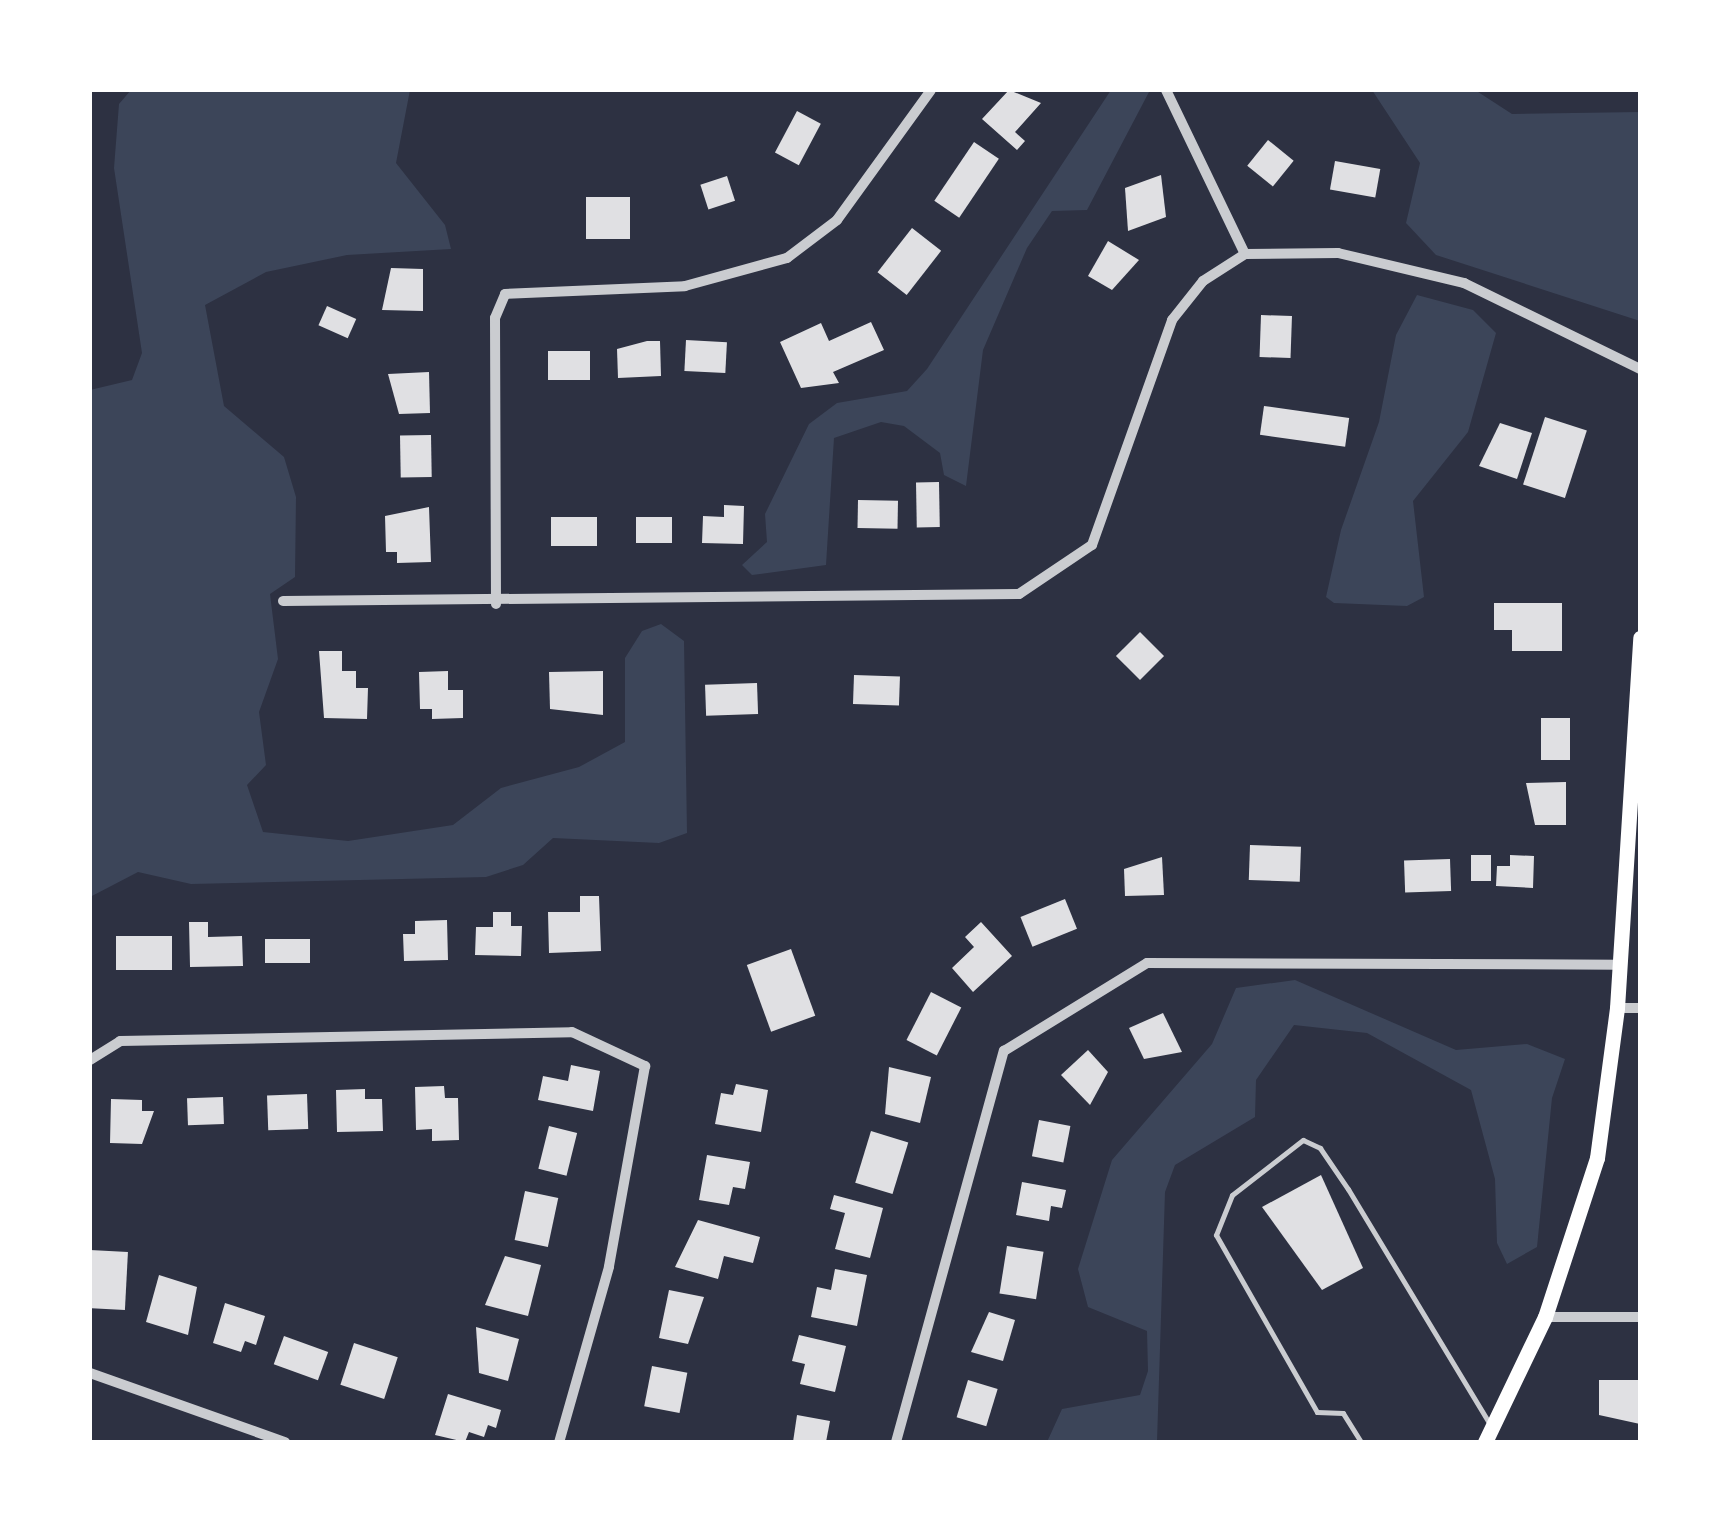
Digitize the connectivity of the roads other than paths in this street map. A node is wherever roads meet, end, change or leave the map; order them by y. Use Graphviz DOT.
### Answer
graph roads {
  1 [pos="931,90"];
  2 [pos="1166,90"];
  3 [pos="1245,254"];
  4 [pos="1640,369"];
  5 [pos="284,602"];
  6 [pos="496,604"];
  7 [pos="1640,638"];
  8 [pos="1620,965"];
  9 [pos="1617,1008"];
  10 [pos="1640,1008"];
  11 [pos="90,1060"];
  12 [pos="1545,1317"];
  13 [pos="1640,1317"];
  14 [pos="90,1374"];
  15 [pos="1488,1434"];
  16 [pos="285,1442"];
  17 [pos="559,1442"];
  18 [pos="896,1442"];
  19 [pos="1362,1442"];
  1 -- 6 [label="street"];
  2 -- 3 [label="street"];
  3 -- 4 [label="street"];
  3 -- 6 [label="street"];
  5 -- 6 [label="street"];
  7 -- 8 [label="main road"];
  8 -- 9 [label="main road"];
  8 -- 18 [label="street"];
  9 -- 10 [label="street"];
  9 -- 12 [label="main road"];
  11 -- 17 [label="street"];
  12 -- 13 [label="street"];
  12 -- 15 [label="main road"];
  14 -- 16 [label="street"];
  15 -- 19 [label="lane"];
}
